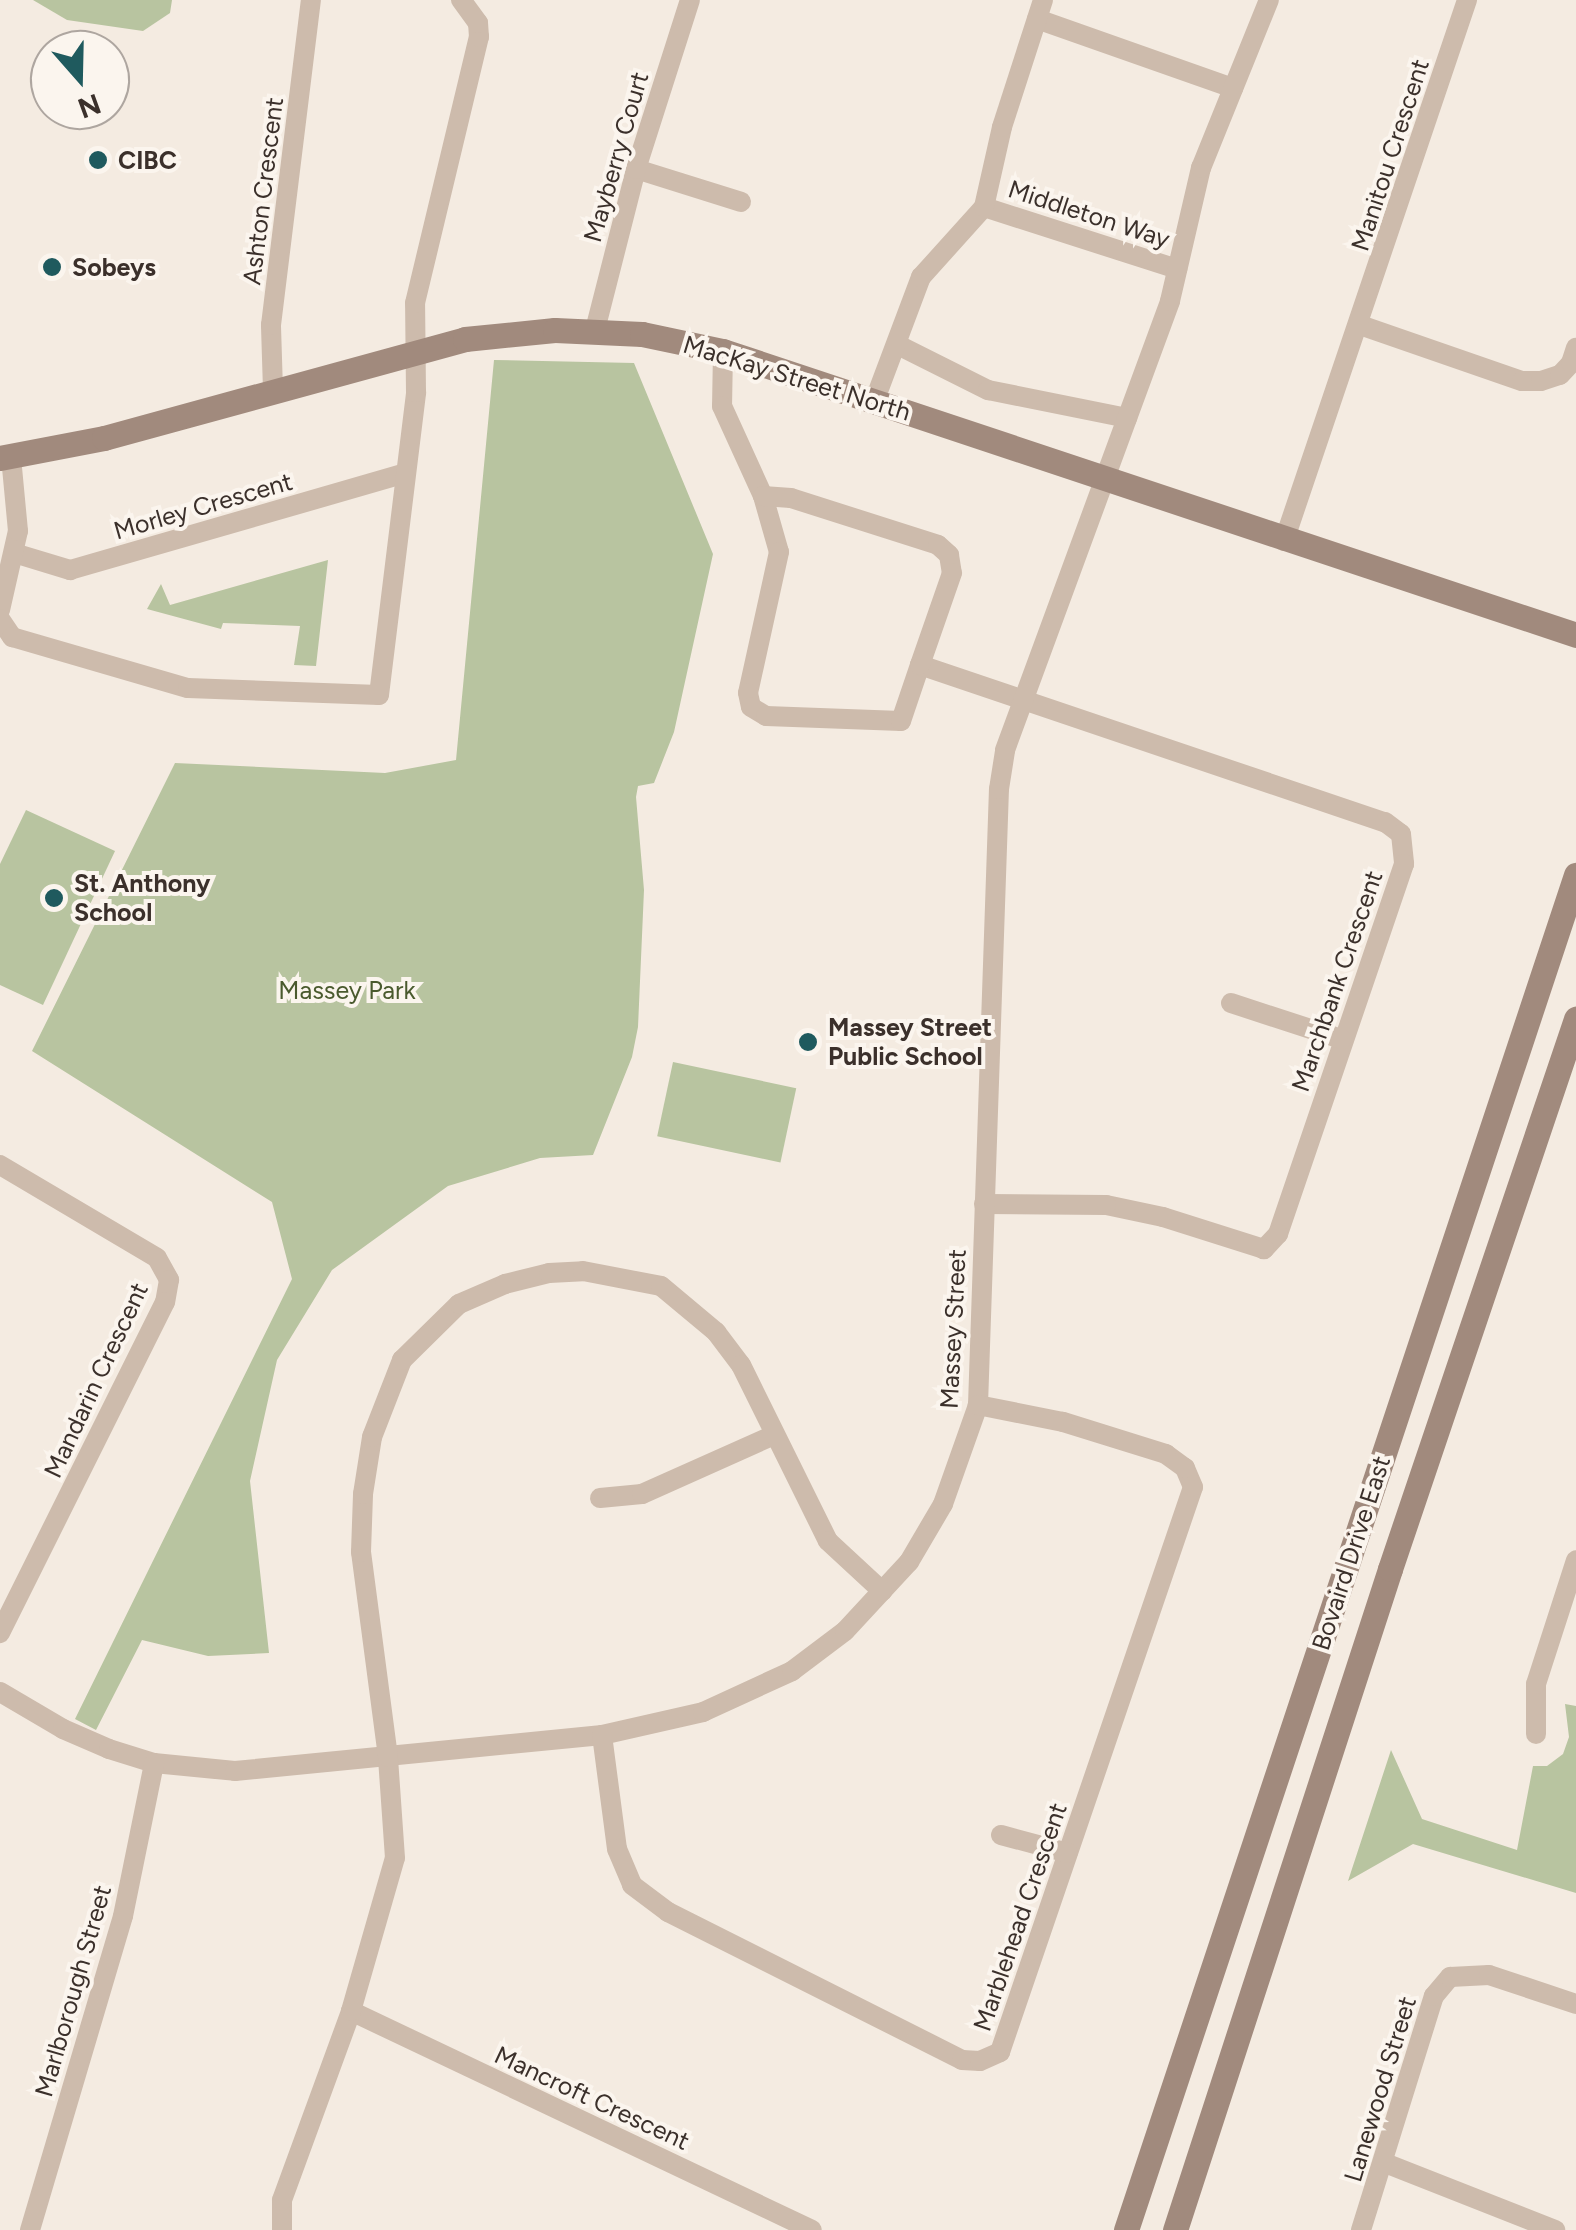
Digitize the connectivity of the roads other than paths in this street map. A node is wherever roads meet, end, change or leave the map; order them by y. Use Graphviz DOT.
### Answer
graph roads {
  1 [pos="312,0"];
  2 [pos="462,0"];
  3 [pos="690,0"];
  4 [pos="1269,0"];
  5 [pos="1467,0"];
  6 [pos="1040,10"];
  7 [pos="1233,88"];
  8 [pos="636,169"];
  9 [pos="740,202"];
  10 [pos="984,207"];
  11 [pos="1177,269"];
  12 [pos="1360,325"];
  13 [pos="595,330"];
  14 [pos="898,345"];
  15 [pos="1576,348"];
  16 [pos="415,349"];
  17 [pos="723,351"];
  18 [pos="273,390"];
  19 [pos="874,402"];
  20 [pos="1127,418"];
  21 [pos="5,458"];
  22 [pos="405,473"];
  23 [pos="1101,479"];
  24 [pos="763,496"];
  25 [pos="1284,541"];
  26 [pos="14,554"];
  27 [pos="0,610"];
  28 [pos="0,619"];
  29 [pos="1576,636"];
  30 [pos="920,665"];
  31 [pos="1023,698"];
  32 [pos="1576,875"];
  33 [pos="1231,1004"];
  34 [pos="1576,1019"];
  35 [pos="1342,1039"];
  36 [pos="0,1165"];
  37 [pos="984,1204"];
  38 [pos="978,1405"];
  39 [pos="774,1435"];
  40 [pos="600,1498"];
  41 [pos="1576,1560"];
  42 [pos="882,1591"];
  43 [pos="0,1633"];
  44 [pos="0,1692"];
  45 [pos="1536,1734"];
  46 [pos="602,1735"];
  47 [pos="388,1757"];
  48 [pos="154,1763"];
  49 [pos="1001,1835"];
  50 [pos="1068,1853"];
  51 [pos="1576,2004"];
  52 [pos="351,2012"];
  53 [pos="1385,2163"];
  54 [pos="30,2230"];
  55 [pos="282,2230"];
  56 [pos="812,2230"];
  57 [pos="1126,2230"];
  58 [pos="1174,2230"];
  59 [pos="1361,2230"];
  60 [pos="1555,2230"];
  1 -- 18 [label="street, Ashton Crescent"];
  2 -- 16 [label="street"];
  3 -- 8 [label="street, Mayberry Court"];
  4 -- 7 [label="street, Middleton Way"];
  5 -- 12 [label="street, Manitou Crescent"];
  6 -- 7 [label="street, Middleton Way"];
  6 -- 10 [label="street, Middleton Way"];
  7 -- 11 [label="street, Middleton Way"];
  8 -- 9 [label="street"];
  8 -- 13 [label="street, Mayberry Court"];
  10 -- 11 [label="street, Middleton Way"];
  10 -- 14 [label="street, Middleton Way"];
  11 -- 20 [label="street, Middleton Way"];
  12 -- 15 [label="street"];
  12 -- 25 [label="street, Manitou Crescent"];
  13 -- 16 [label="main road, MacKay Street North"];
  13 -- 17 [label="main road, MacKay Street North"];
  14 -- 19 [label="street, Middleton Way"];
  14 -- 20 [label="street"];
  16 -- 18 [label="main road, MacKay Street North"];
  16 -- 22 [label="street"];
  17 -- 19 [label="main road, MacKay Street North"];
  17 -- 24 [label="street"];
  18 -- 21 [label="main road, MacKay Street North"];
  19 -- 23 [label="main road, MacKay Street North"];
  20 -- 23 [label="street, Middleton Way"];
  21 -- 26 [label="street"];
  22 -- 26 [label="street, Morley Crescent"];
  22 -- 28 [label="street"];
  23 -- 25 [label="main road, MacKay Street North"];
  23 -- 31 [label="street, Massey Street"];
  24 -- 30 [label="street"];
  24 -- 30 [label="street"];
  25 -- 29 [label="main road, MacKay Street North"];
  26 -- 27 [label="street"];
  30 -- 31 [label="street"];
  31 -- 35 [label="street, Marchbank Crescent"];
  31 -- 37 [label="street, Massey Street"];
  32 -- 57 [label="main road, Bovaird Drive East"];
  33 -- 35 [label="street"];
  34 -- 58 [label="main road, Bovaird Drive East"];
  35 -- 37 [label="street, Marchbank Crescent"];
  36 -- 43 [label="street, Mandarin Crescent"];
  37 -- 38 [label="street, Massey Street"];
  38 -- 42 [label="street, Massey Street"];
  38 -- 50 [label="street, Marblehead Crescent"];
  39 -- 40 [label="street"];
  39 -- 42 [label="street"];
  39 -- 47 [label="street"];
  41 -- 45 [label="street"];
  42 -- 46 [label="street, Massey Street"];
  44 -- 48 [label="street, Massey Street"];
  46 -- 47 [label="street, Massey Street"];
  46 -- 50 [label="street, Marblehead Crescent"];
  47 -- 48 [label="street, Massey Street"];
  47 -- 52 [label="street"];
  48 -- 54 [label="street, Marlborough Street"];
  49 -- 50 [label="street"];
  51 -- 53 [label="street, Lanewood Street"];
  52 -- 55 [label="street"];
  52 -- 56 [label="street, Mancroft Crescent"];
  53 -- 59 [label="street, Lanewood Street"];
  53 -- 60 [label="street"];
}
